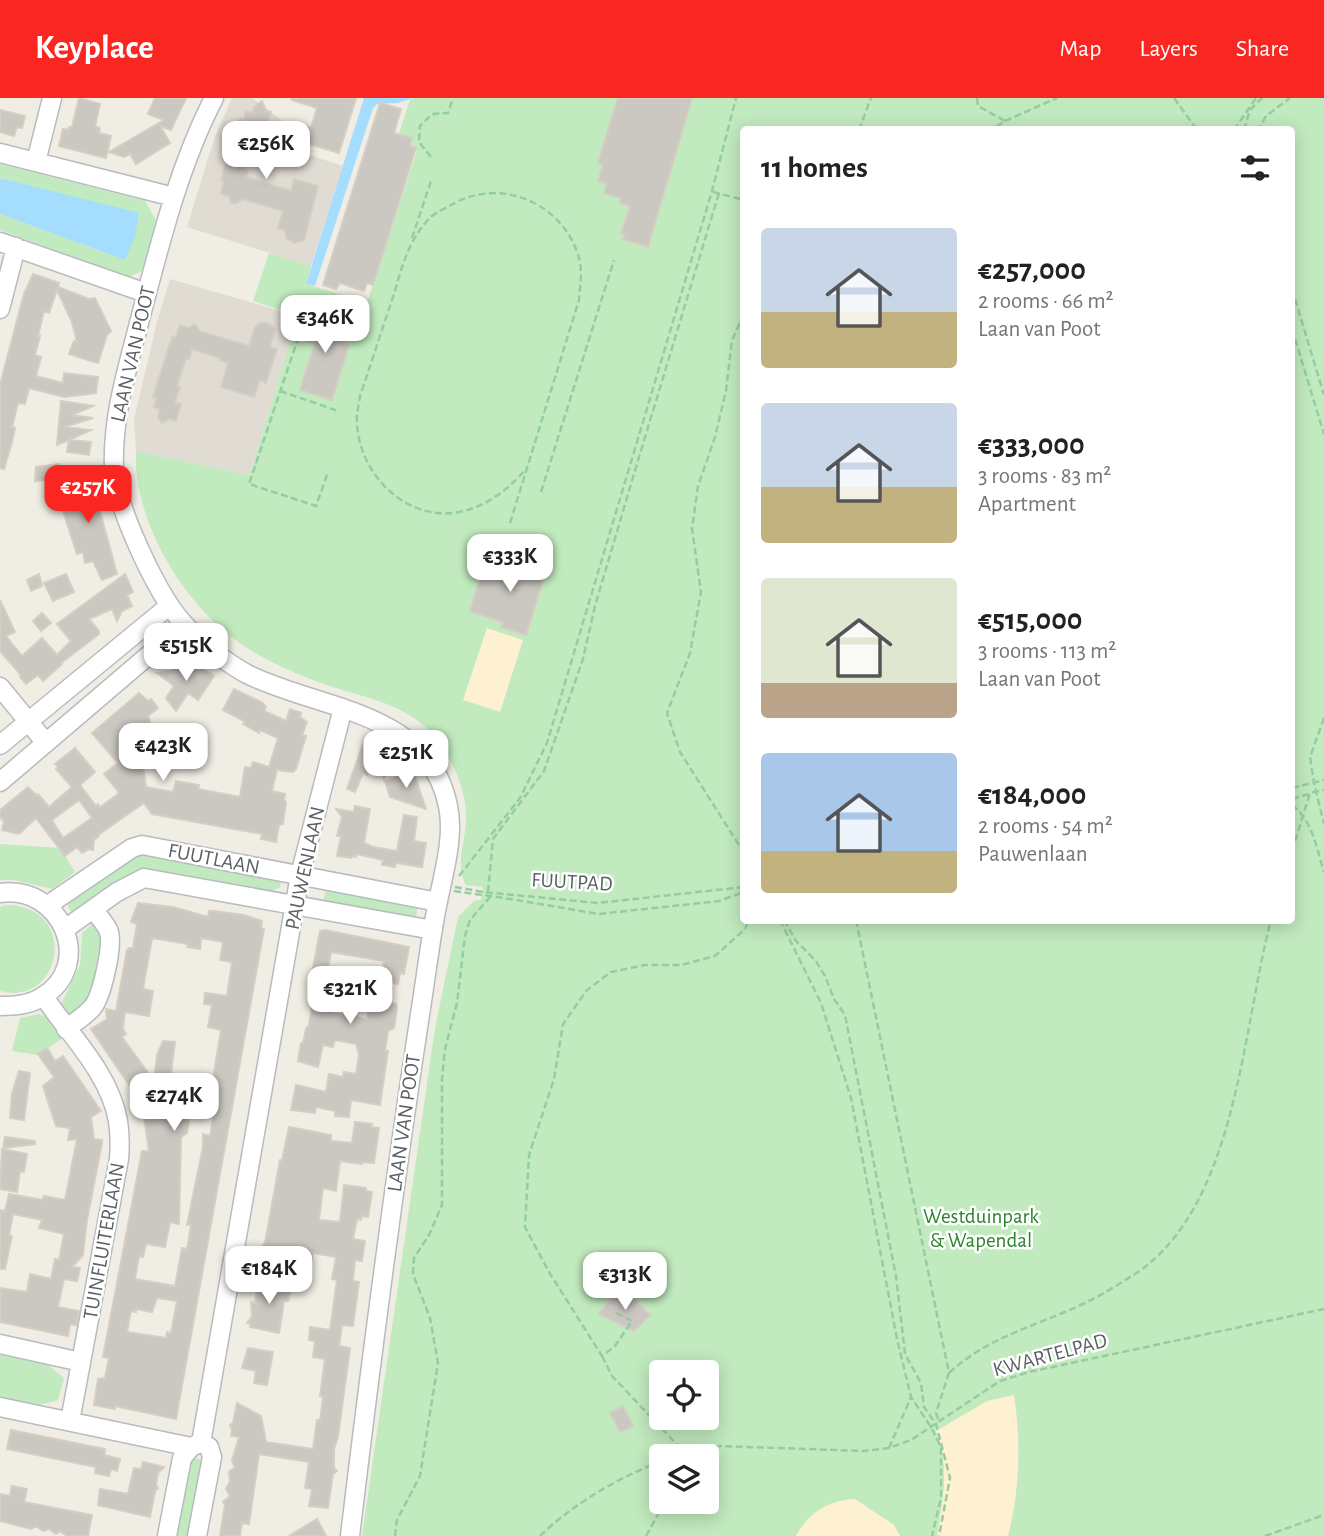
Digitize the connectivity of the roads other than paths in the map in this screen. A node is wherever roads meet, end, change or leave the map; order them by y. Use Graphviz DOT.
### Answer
graph roads {
  1 [pos="52,98"];
  2 [pos="214,98"];
  3 [pos="0,153"];
  4 [pos="36,163"];
  5 [pos="174,197"];
  6 [pos="8,245"];
  7 [pos="146,293"];
  8 [pos="0,309"];
  9 [pos="169,606"];
  10 [pos="184,625"];
  11 [pos="0,687"];
  12 [pos="343,708"];
  13 [pos="27,722"];
  14 [pos="46,743"];
  15 [pos="0,745"];
  16 [pos="0,782"];
  17 [pos="299,875"];
  18 [pos="440,892"];
  19 [pos="0,893"];
  20 [pos="295,904"];
  21 [pos="48,905"];
  22 [pos="93,909"];
  23 [pos="65,929"];
  24 [pos="433,930"];
  25 [pos="44,996"];
  26 [pos="0,1006"];
  27 [pos="66,1028"];
  28 [pos="0,1345"];
  29 [pos="81,1362"];
  30 [pos="0,1407"];
  31 [pos="70,1421"];
  32 [pos="196,1445"];
  33 [pos="167,1536"];
  34 [pos="197,1536"];
  35 [pos="349,1536"];
  1 -- 4 [label="street"];
  2 -- 5 [label="street, LAAN VAN POOT"];
  3 -- 4 [label="street"];
  4 -- 5 [label="street"];
  5 -- 7 [label="street, LAAN VAN POOT"];
  6 -- 7 [label="street"];
  6 -- 8 [label="street"];
  7 -- 9 [label="street, LAAN VAN POOT"];
  9 -- 10 [label="street, LAAN VAN POOT"];
  9 -- 13 [label="street"];
  10 -- 12 [label="street, LAAN VAN POOT"];
  10 -- 14 [label="street"];
  11 -- 13 [label="street"];
  12 -- 17 [label="street, PAUWENLAAN"];
  12 -- 18 [label="street, LAAN VAN POOT"];
  13 -- 14 [label="street"];
  13 -- 15 [label="street"];
  14 -- 16 [label="street"];
  17 -- 18 [label="street, FUUTLAAN"];
  17 -- 20 [label="street, PAUWENLAAN"];
  17 -- 21 [label="street, FUUTLAAN"];
  18 -- 24 [label="street, LAAN VAN POOT"];
  19 -- 21 [label="street"];
  20 -- 22 [label="street, FUUTLAAN"];
  20 -- 24 [label="street, FUUTLAAN"];
  20 -- 32 [label="street, PAUWENLAAN"];
  21 -- 23 [label="street"];
  22 -- 23 [label="street, FUUTLAAN"];
  22 -- 27 [label="street"];
  23 -- 25 [label="street"];
  24 -- 35 [label="street, LAAN VAN POOT"];
  25 -- 26 [label="street"];
  25 -- 27 [label="street, TUINFLUITERLAAN"];
  27 -- 29 [label="street, TUINFLUITERLAAN"];
  28 -- 29 [label="street"];
  29 -- 31 [label="street, TUINFLUITERLAAN"];
  30 -- 31 [label="street"];
  31 -- 32 [label="street"];
  32 -- 33 [label="street, PAUWENLAAN"];
  32 -- 34 [label="street, PAUWENLAAN"];
}
